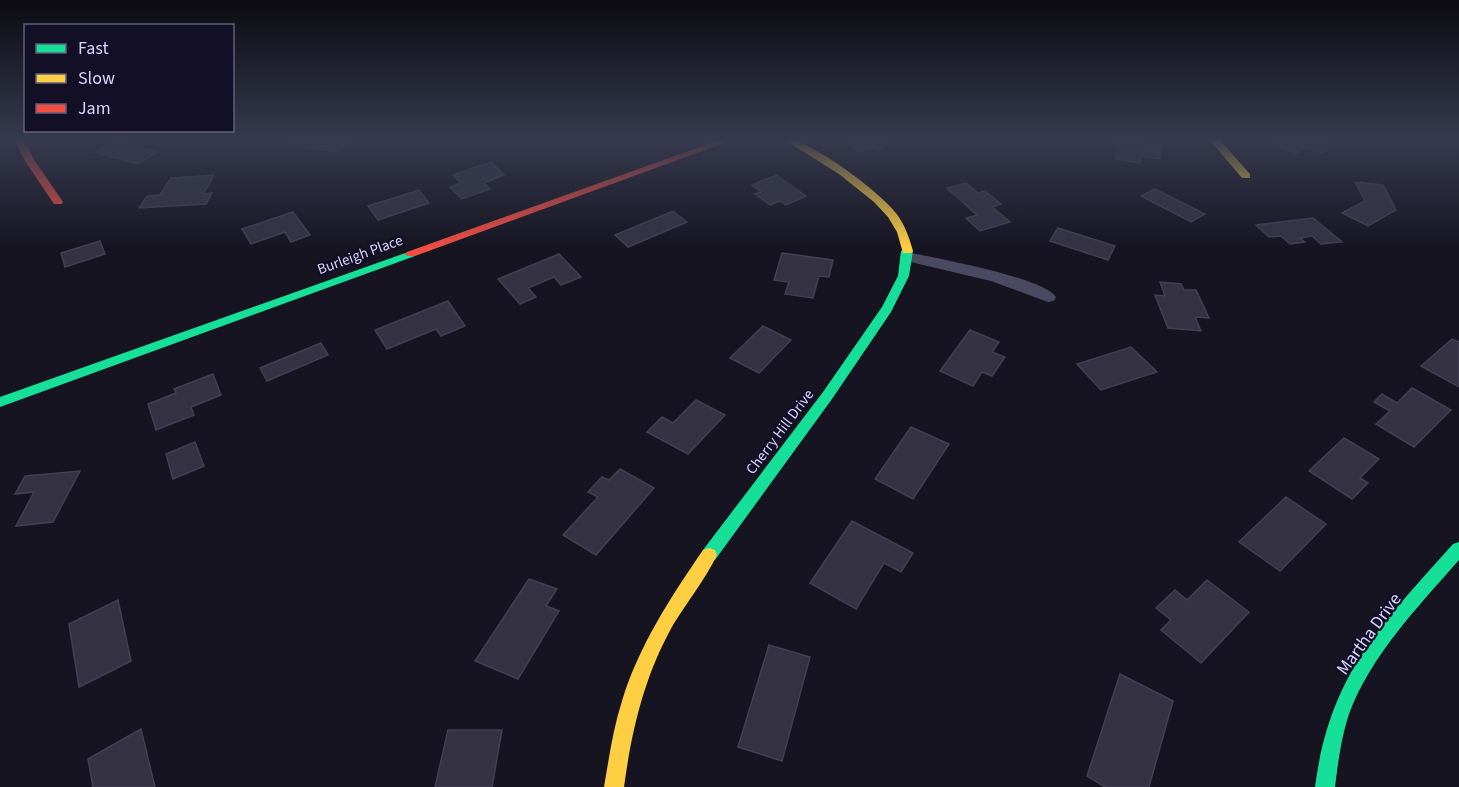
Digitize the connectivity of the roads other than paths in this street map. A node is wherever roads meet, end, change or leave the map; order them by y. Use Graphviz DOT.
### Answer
graph roads {
  1 [pos="40,176"];
  2 [pos="626,176"];
  3 [pos="842,176"];
  4 [pos="58,202"];
  5 [pos="907,257"];
  6 [pos="1048,297"];
  7 [pos="0,402"];
  8 [pos="1459,549"];
  9 [pos="614,787"];
  10 [pos="1325,787"];
  1 -- 4 [label="street"];
  2 -- 7 [label="street, Burleigh Place"];
  3 -- 5 [label="street, Cherry Hill Drive"];
  5 -- 6 [label="street"];
  5 -- 9 [label="street, Cherry Hill Drive"];
  8 -- 10 [label="street, Martha Drive"];
}
